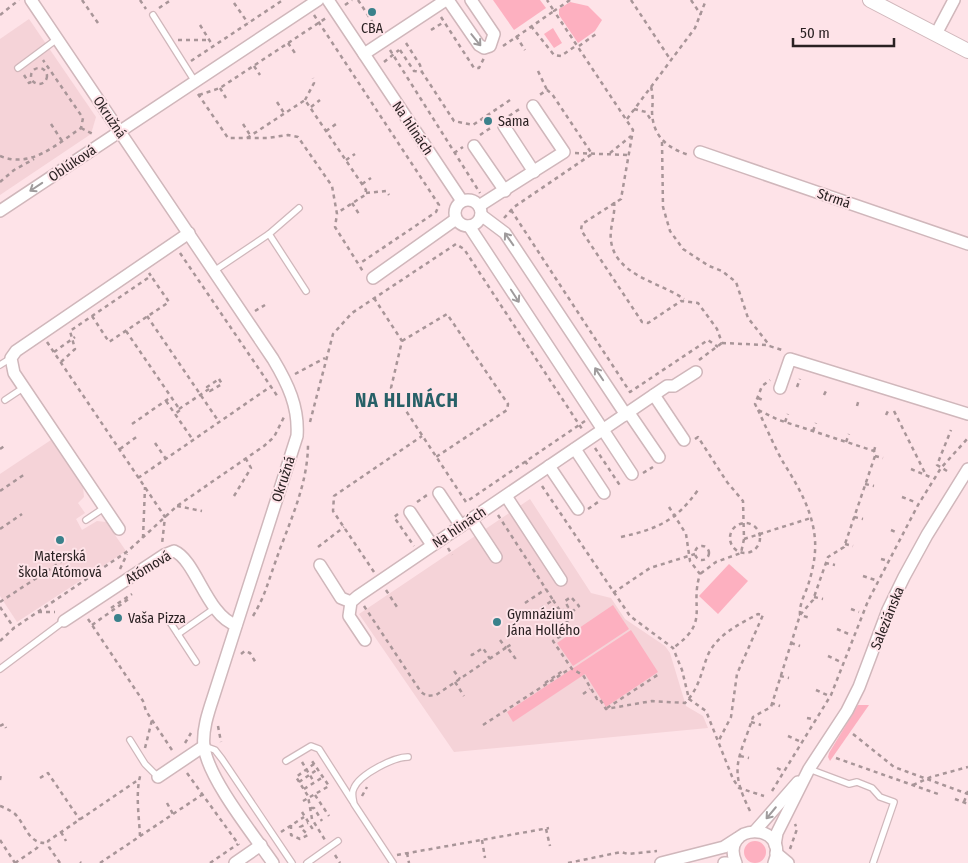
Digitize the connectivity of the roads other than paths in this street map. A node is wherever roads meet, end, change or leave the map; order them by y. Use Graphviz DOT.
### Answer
graph roads {
  1 [pos="30,0"];
  2 [pos="318,0"];
  3 [pos="328,0"];
  4 [pos="447,0"];
  5 [pos="471,0"];
  6 [pos="870,0"];
  7 [pos="954,0"];
  8 [pos="151,15"];
  9 [pos="936,34"];
  10 [pos="56,39"];
  11 [pos="968,51"];
  12 [pos="364,54"];
  13 [pos="18,68"];
  14 [pos="194,80"];
  15 [pos="533,106"];
  16 [pos="504,126"];
  17 [pos="120,131"];
  18 [pos="474,146"];
  19 [pos="698,154"];
  20 [pos="534,172"];
  21 [pos="504,191"];
  22 [pos="462,201"];
  23 [pos="299,208"];
  24 [pos="0,211"];
  25 [pos="480,211"];
  26 [pos="456,219"];
  27 [pos="469,226"];
  28 [pos="188,233"];
  29 [pos="269,234"];
  30 [pos="968,244"];
  31 [pos="214,271"];
  32 [pos="373,278"];
  33 [pos="306,291"];
  34 [pos="11,358"];
  35 [pos="0,365"];
  36 [pos="696,372"];
  37 [pos="24,388"];
  38 [pos="780,388"];
  39 [pos="654,395"];
  40 [pos="5,400"];
  41 [pos="628,414"];
  42 [pos="968,414"];
  43 [pos="603,430"];
  44 [pos="684,440"];
  45 [pos="575,449"];
  46 [pos="658,457"];
  47 [pos="549,466"];
  48 [pos="968,469"];
  49 [pos="632,474"];
  50 [pos="964,485"];
  51 [pos="604,492"];
  52 [pos="439,493"];
  53 [pos="506,496"];
  54 [pos="104,508"];
  55 [pos="578,509"];
  56 [pos="410,512"];
  57 [pos="86,520"];
  58 [pos="466,522"];
  59 [pos="119,529"];
  60 [pos="432,545"];
  61 [pos="496,557"];
  62 [pos="320,565"];
  63 [pos="561,580"];
  64 [pos="354,599"];
  65 [pos="215,608"];
  66 [pos="168,619"];
  67 [pos="64,622"];
  68 [pos="236,626"];
  69 [pos="178,634"];
  70 [pos="365,640"];
  71 [pos="196,662"];
  72 [pos="0,669"];
  73 [pos="130,740"];
  74 [pos="204,746"];
  75 [pos="408,757"];
  76 [pos="286,761"];
  77 [pos="809,769"];
  78 [pos="158,777"];
  79 [pos="354,804"];
  80 [pos="755,831"];
  81 [pos="738,838"];
  82 [pos="338,841"];
  83 [pos="261,845"];
  84 [pos="775,854"];
  85 [pos="789,858"];
  86 [pos="235,863"];
  87 [pos="272,863"];
  88 [pos="292,863"];
  89 [pos="307,863"];
  90 [pos="393,863"];
  91 [pos="661,863"];
  92 [pos="736,863"];
  93 [pos="872,863"];
  1 -- 10 [label="street, Okružná"];
  2 -- 14 [label="street"];
  3 -- 12 [label="street, Na hlinách"];
  4 -- 5 [label="street, one-way"];
  4 -- 12 [label="street"];
  6 -- 9 [label="street"];
  7 -- 9 [label="street"];
  8 -- 14 [label="lane"];
  9 -- 11 [label="street"];
  10 -- 13 [label="lane"];
  10 -- 17 [label="street, Okružná"];
  12 -- 22 [label="street, Na hlinách"];
  14 -- 17 [label="street, Oblúková"];
  15 -- 20 [label="street"];
  16 -- 20 [label="street"];
  17 -- 24 [label="street, Oblúková, one-way"];
  17 -- 28 [label="street, Okružná"];
  18 -- 21 [label="street"];
  19 -- 30 [label="street, Strmá"];
  20 -- 21 [label="street"];
  21 -- 25 [label="street"];
  22 -- 25 [label="street"];
  22 -- 26 [label="street"];
  23 -- 29 [label="lane"];
  25 -- 27 [label="street"];
  41 -- 25 [label="street, one-way"];
  26 -- 27 [label="street"];
  26 -- 32 [label="street"];
  27 -- 43 [label="street, one-way"];
  28 -- 31 [label="street, Okružná"];
  28 -- 34 [label="street"];
  29 -- 31 [label="lane"];
  29 -- 33 [label="lane"];
  31 -- 68 [label="street, Okružná"];
  34 -- 35 [label="lane"];
  34 -- 37 [label="street"];
  36 -- 39 [label="street, Na hlinách"];
  37 -- 40 [label="lane"];
  37 -- 54 [label="street"];
  38 -- 42 [label="street"];
  39 -- 41 [label="street, Na hlinách"];
  39 -- 44 [label="street"];
  41 -- 43 [label="street, Na hlinách"];
  41 -- 46 [label="street"];
  43 -- 45 [label="street, Na hlinách"];
  43 -- 49 [label="street"];
  45 -- 47 [label="street, Na hlinách"];
  45 -- 51 [label="street"];
  47 -- 53 [label="street, Na hlinách"];
  47 -- 55 [label="street"];
  48 -- 50 [label="street, Saleziánska"];
  50 -- 77 [label="street, Saleziánska"];
  52 -- 58 [label="street"];
  53 -- 58 [label="street, Na hlinách"];
  53 -- 63 [label="street"];
  54 -- 57 [label="lane"];
  54 -- 59 [label="street"];
  56 -- 60 [label="street"];
  58 -- 60 [label="street, Na hlinách"];
  58 -- 61 [label="street"];
  60 -- 64 [label="street, Na hlinách"];
  62 -- 64 [label="street"];
  64 -- 70 [label="street"];
  65 -- 67 [label="street, Atómová"];
  65 -- 68 [label="street, Atómová"];
  65 -- 69 [label="lane"];
  66 -- 69 [label="lane"];
  67 -- 72 [label="lane"];
  68 -- 74 [label="street, Okružná"];
  69 -- 71 [label="lane"];
  73 -- 78 [label="lane"];
  74 -- 78 [label="street"];
  74 -- 83 [label="street, Okružná"];
  74 -- 88 [label="lane"];
  75 -- 79 [label="lane"];
  76 -- 79 [label="lane"];
  77 -- 80 [label="street, Saleziánska, one-way"];
  77 -- 84 [label="street, Saleziánska"];
  77 -- 93 [label="lane"];
  79 -- 90 [label="lane"];
  80 -- 81 [label="street"];
  80 -- 84 [label="street"];
  81 -- 91 [label="street"];
  81 -- 92 [label="street"];
  82 -- 89 [label="lane"];
  83 -- 86 [label="street"];
  83 -- 87 [label="street, Okružná"];
  84 -- 85 [label="street"];
}
